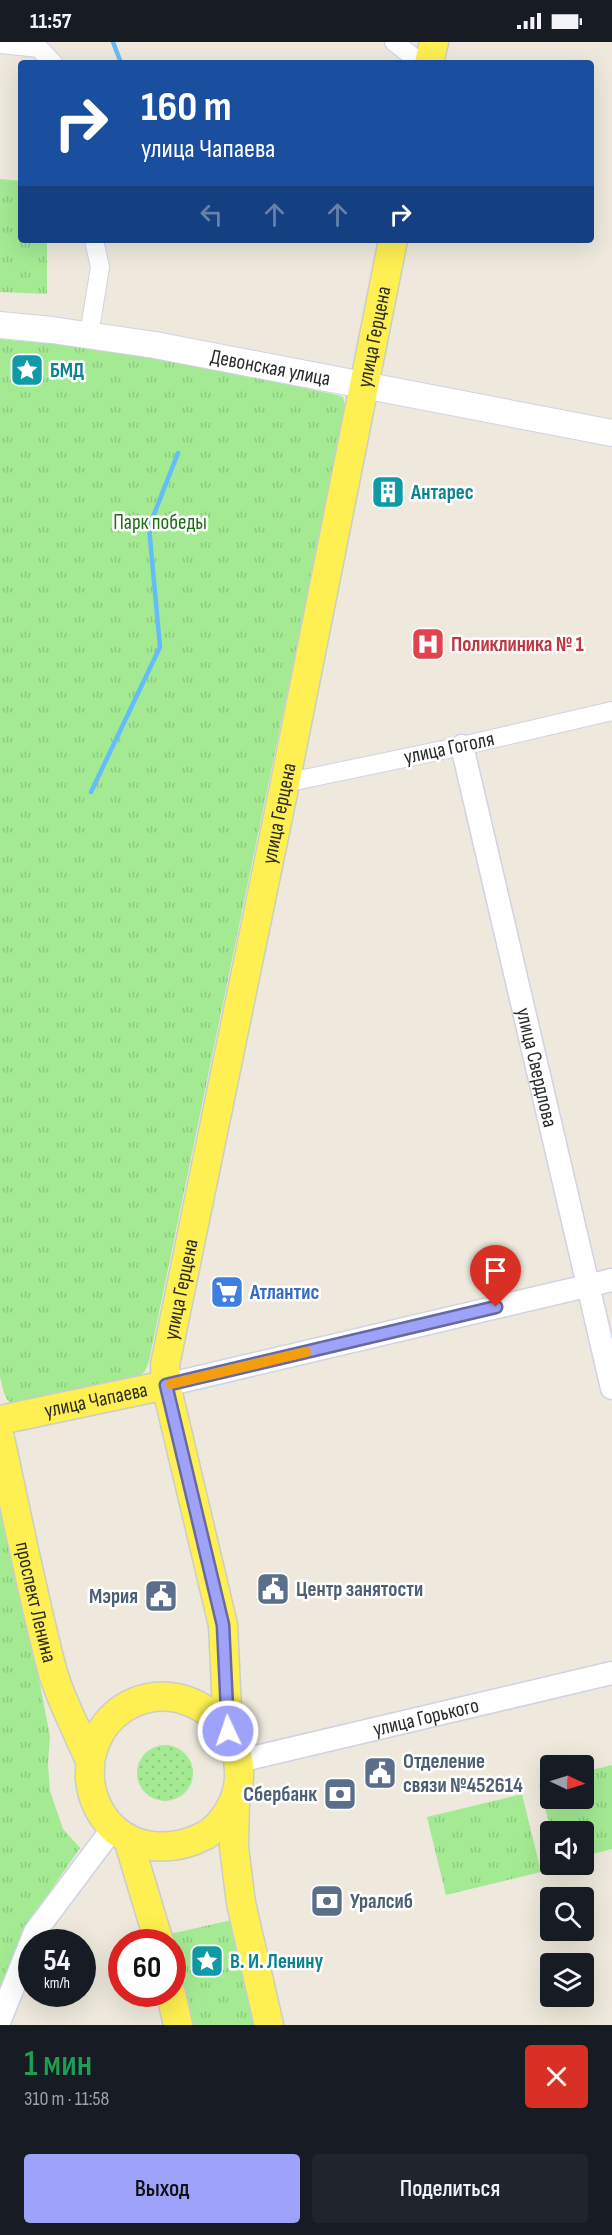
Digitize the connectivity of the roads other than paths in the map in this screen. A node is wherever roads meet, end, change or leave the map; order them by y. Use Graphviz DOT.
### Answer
graph roads {
  1 [pos="394,42"];
  2 [pos="434,42"];
  3 [pos="0,44"];
  4 [pos="50,60"];
  5 [pos="418,60"];
  6 [pos="430,60"];
  7 [pos="95,243"];
  8 [pos="392,243"];
  9 [pos="0,325"];
  10 [pos="89,335"];
  11 [pos="364,384"];
  12 [pos="612,433"];
  13 [pos="612,711"];
  14 [pos="462,746"];
  15 [pos="285,783"];
  16 [pos="612,1280"];
  17 [pos="589,1286"];
  18 [pos="166,1385"];
  19 [pos="612,1388"];
  20 [pos="0,1420"];
  21 [pos="0,1438"];
  22 [pos="612,1673"];
  23 [pos="228,1731"];
  24 [pos="90,1761"];
  25 [pos="239,1761"];
  26 [pos="235,1799"];
  27 [pos="121,1833"];
  28 [pos="154,1929"];
  29 [pos="174,2007"];
  30 [pos="0,2020"];
  31 [pos="178,2025"];
  32 [pos="269,2025"];
  1 -- 5 [label="street"];
  2 -- 6 [label="main road"];
  3 -- 4 [label="street"];
  7 -- 10 [label="street"];
  8 -- 11 [label="main road, улица Герцена"];
  9 -- 10 [label="main road, Девонская улица"];
  10 -- 11 [label="main road, Девонская улица"];
  11 -- 12 [label="main road, Девонская улица"];
  11 -- 15 [label="main road, улица Герцена"];
  13 -- 14 [label="street, улица Гоголя"];
  14 -- 15 [label="street, улица Гоголя"];
  14 -- 17 [label="street, улица Свердлова"];
  15 -- 18 [label="main road, улица Герцена"];
  16 -- 17 [label="street, улица Чапаева"];
  17 -- 18 [label="street, улица Чапаева"];
  17 -- 19 [label="street, улица Свердлова"];
  18 -- 20 [label="main road, улица Чапаева"];
  18 -- 23 [label="main road"];
  21 -- 24 [label="main road, проспект Ленина"];
  22 -- 25 [label="street, улица Горького"];
  23 -- 24 [label="main road"];
  23 -- 25 [label="main road"];
  24 -- 27 [label="main road"];
  25 -- 26 [label="main road"];
  26 -- 27 [label="main road"];
  26 -- 32 [label="main road"];
  27 -- 28 [label="main road"];
  27 -- 30 [label="street"];
  29 -- 31 [label="main road"];
}
